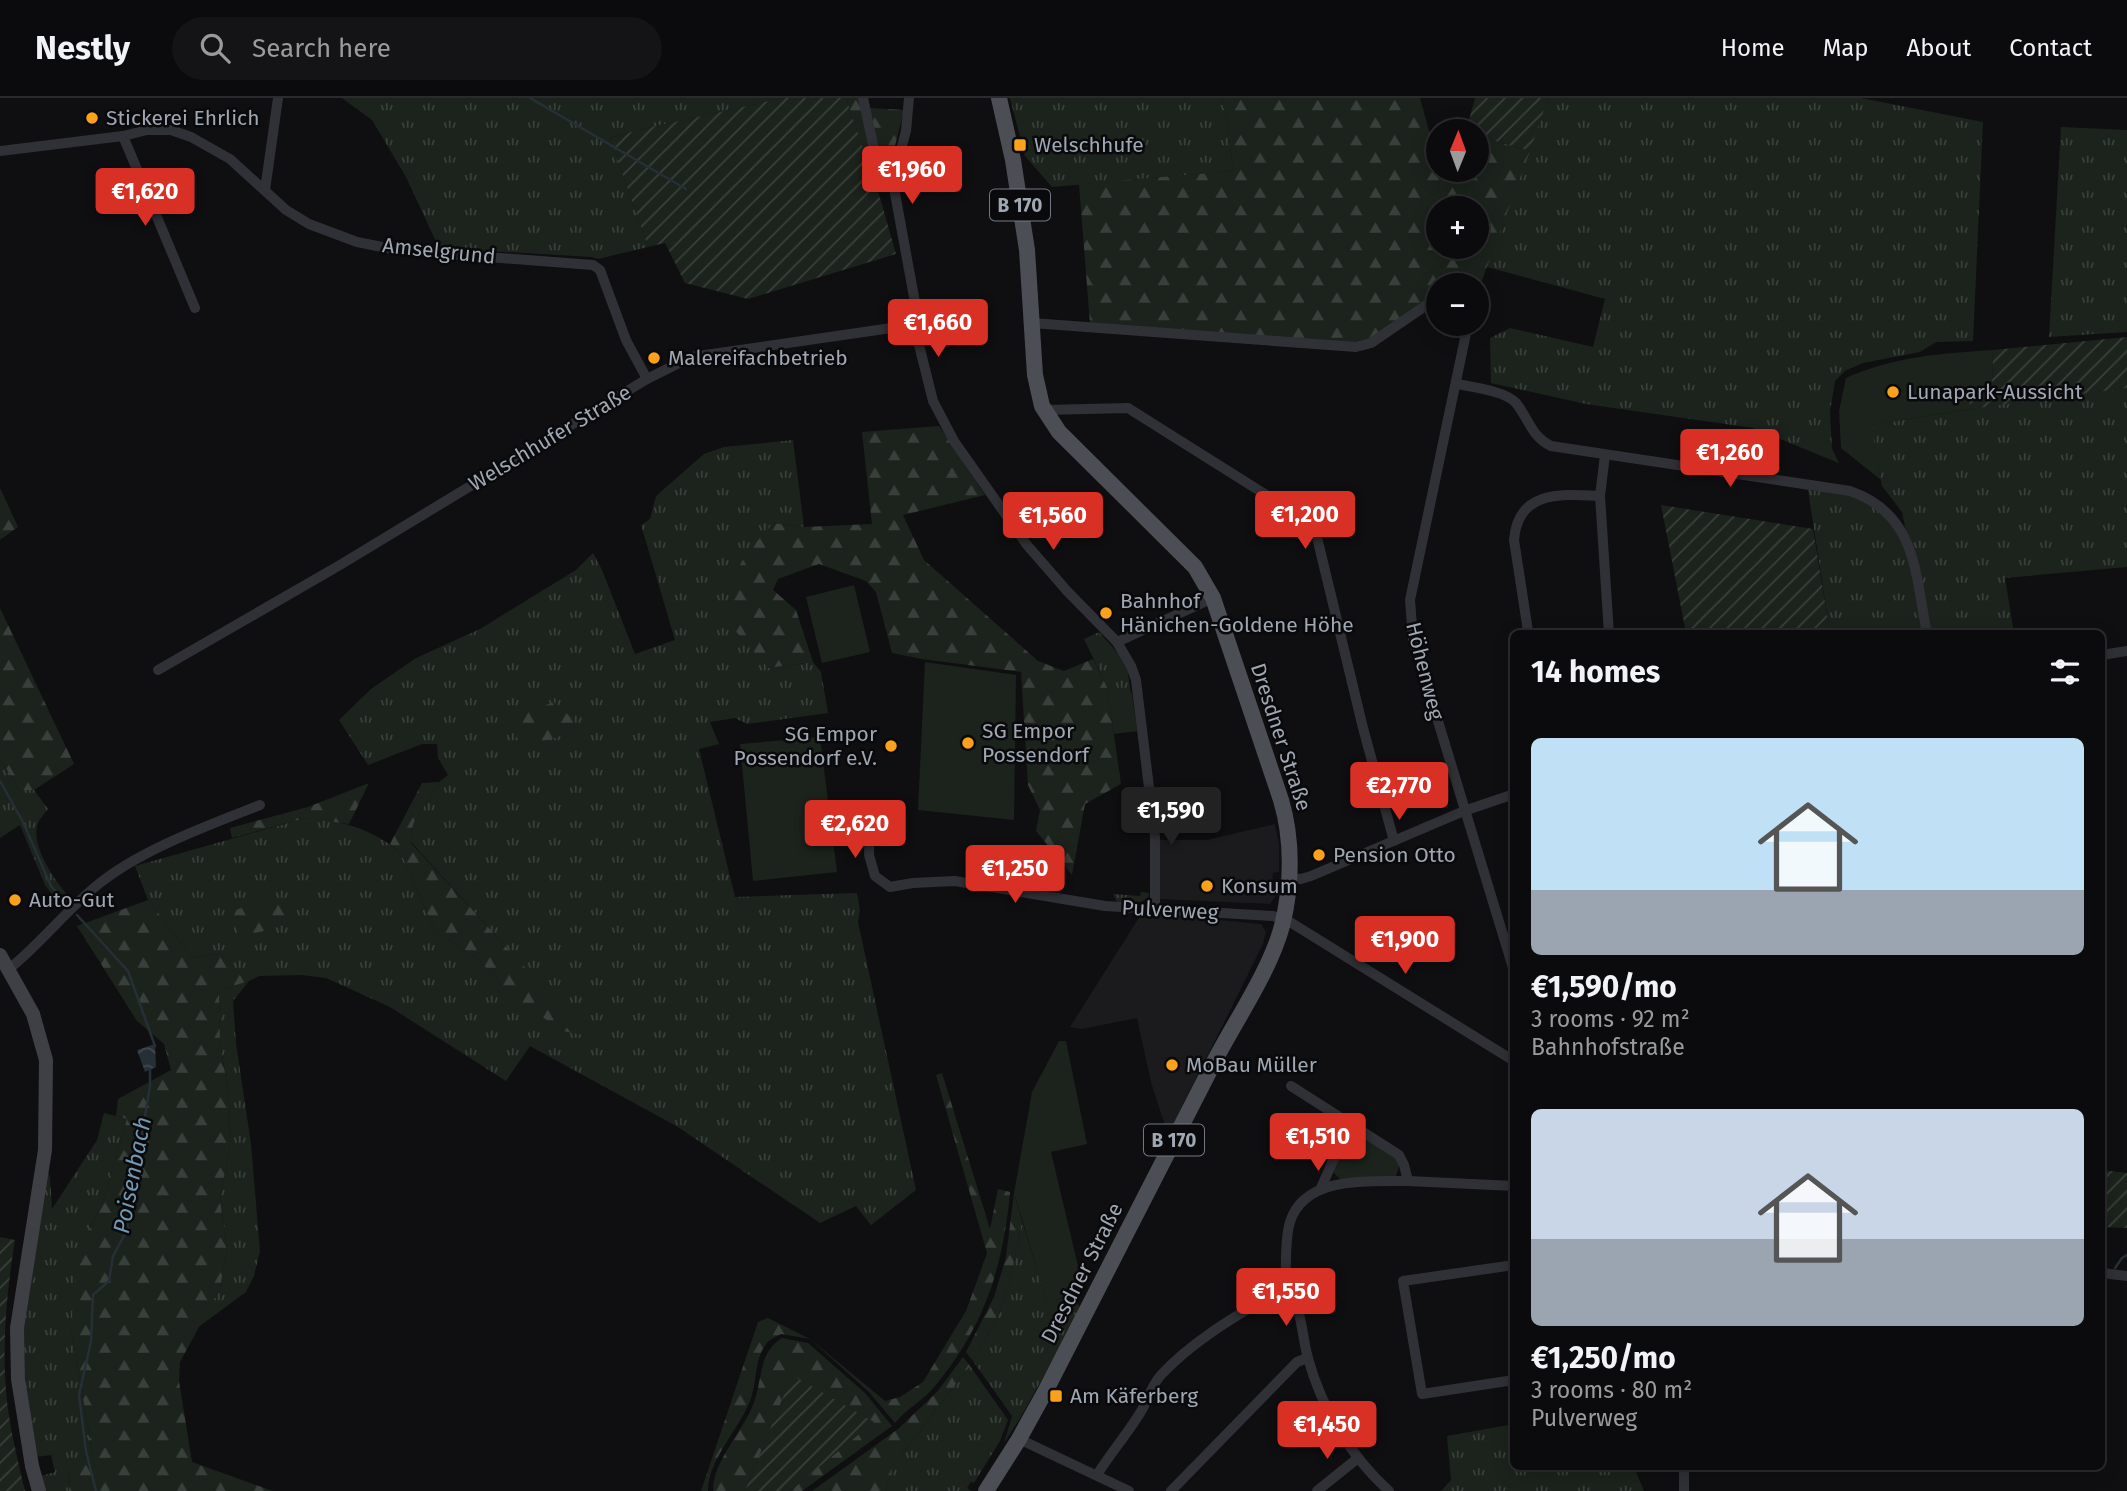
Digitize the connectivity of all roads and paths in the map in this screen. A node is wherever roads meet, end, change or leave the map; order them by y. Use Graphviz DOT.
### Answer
graph roads {
  1 [pos="278,98"];
  2 [pos="863,98"];
  3 [pos="909,98"];
  4 [pos="999,98"];
  5 [pos="123,136"];
  6 [pos="0,151"];
  7 [pos="878,168"];
  8 [pos="265,190"];
  9 [pos="1426,305"];
  10 [pos="195,308"];
  11 [pos="1032,323"];
  12 [pos="914,325"];
  13 [pos="1466,336"];
  14 [pos="647,379"];
  15 [pos="1457,384"];
  16 [pos="1045,410"];
  17 [pos="1605,455"];
  18 [pos="1600,496"];
  19 [pos="1213,598"];
  20 [pos="1528,630"];
  21 [pos="1609,630"];
  22 [pos="1926,630"];
  23 [pos="1116,642"];
  24 [pos="2127,651"];
  25 [pos="2105,655"];
  26 [pos="158,670"];
  27 [pos="1510,795"];
  28 [pos="260,805"];
  29 [pos="870,811"];
  30 [pos="1464,811"];
  31 [pos="1394,841"];
  32 [pos="1289,878"];
  33 [pos="1154,909"];
  34 [pos="1283,920"];
  35 [pos="0,955"];
  36 [pos="1510,958"];
  37 [pos="9,970"];
  38 [pos="1510,1059"];
  39 [pos="1291,1086"];
  40 [pos="1355,1127"];
  41 [pos="1408,1181"];
  42 [pos="1510,1186"];
  43 [pos="1321,1188"];
  44 [pos="1510,1266"];
  45 [pos="2105,1273"];
  46 [pos="2127,1276"];
  47 [pos="1285,1287"];
  48 [pos="1307,1358"];
  49 [pos="1510,1381"];
  50 [pos="1019,1439"];
  51 [pos="1358,1458"];
  52 [pos="1684,1470"];
  53 [pos="1097,1475"];
  54 [pos="39,1491"];
  55 [pos="986,1491"];
  56 [pos="1129,1491"];
  57 [pos="1171,1491"];
  58 [pos="1317,1491"];
  59 [pos="1389,1491"];
  60 [pos="1684,1491"];
  1 -- 8 [label="street"];
  2 -- 7 [label="street"];
  3 -- 12 [label="street"];
  4 -- 11 [label="main road, B 170"];
  5 -- 6 [label="street"];
  5 -- 8 [label="street"];
  5 -- 10 [label="street"];
  8 -- 14 [label="street, Amselgrund"];
  9 -- 11 [label="street"];
  11 -- 16 [label="main road, B 170"];
  12 -- 14 [label="street, Welschhufer Straße"];
  12 -- 23 [label="street"];
  13 -- 15 [label="street, Höhenweg"];
  14 -- 26 [label="street, Welschhufer Straße"];
  15 -- 17 [label="street"];
  15 -- 30 [label="street, Höhenweg"];
  16 -- 19 [label="main road, Dresdner Straße / B 170"];
  16 -- 31 [label="street"];
  17 -- 18 [label="street"];
  17 -- 22 [label="street"];
  18 -- 20 [label="street"];
  18 -- 21 [label="street"];
  19 -- 23 [label="street"];
  19 -- 32 [label="main road, Dresdner Straße / B 170"];
  23 -- 33 [label="street"];
  24 -- 25 [label="street"];
  27 -- 30 [label="street"];
  28 -- 37 [label="street"];
  29 -- 33 [label="street, Pulverweg"];
  30 -- 31 [label="street"];
  30 -- 36 [label="street, Höhenweg"];
  31 -- 32 [label="street"];
  32 -- 34 [label="main road, Dresdner Straße / B 170"];
  33 -- 34 [label="street, Pulverweg"];
  34 -- 38 [label="street"];
  34 -- 50 [label="main road, Dresdner Straße / B 170"];
  35 -- 37 [label="main road"];
  37 -- 54 [label="main road"];
  39 -- 40 [label="street"];
  40 -- 41 [label="street"];
  40 -- 43 [label="street"];
  41 -- 42 [label="street"];
  41 -- 43 [label="street"];
  43 -- 47 [label="street"];
  44 -- 49 [label="street"];
  45 -- 46 [label="street"];
  47 -- 48 [label="street"];
  47 -- 53 [label="street"];
  48 -- 51 [label="street"];
  48 -- 57 [label="street"];
  50 -- 53 [label="street"];
  50 -- 55 [label="main road, Dresdner Straße / B 170"];
  51 -- 58 [label="street"];
  51 -- 59 [label="street"];
  52 -- 60 [label="street"];
  53 -- 56 [label="street"];
}
